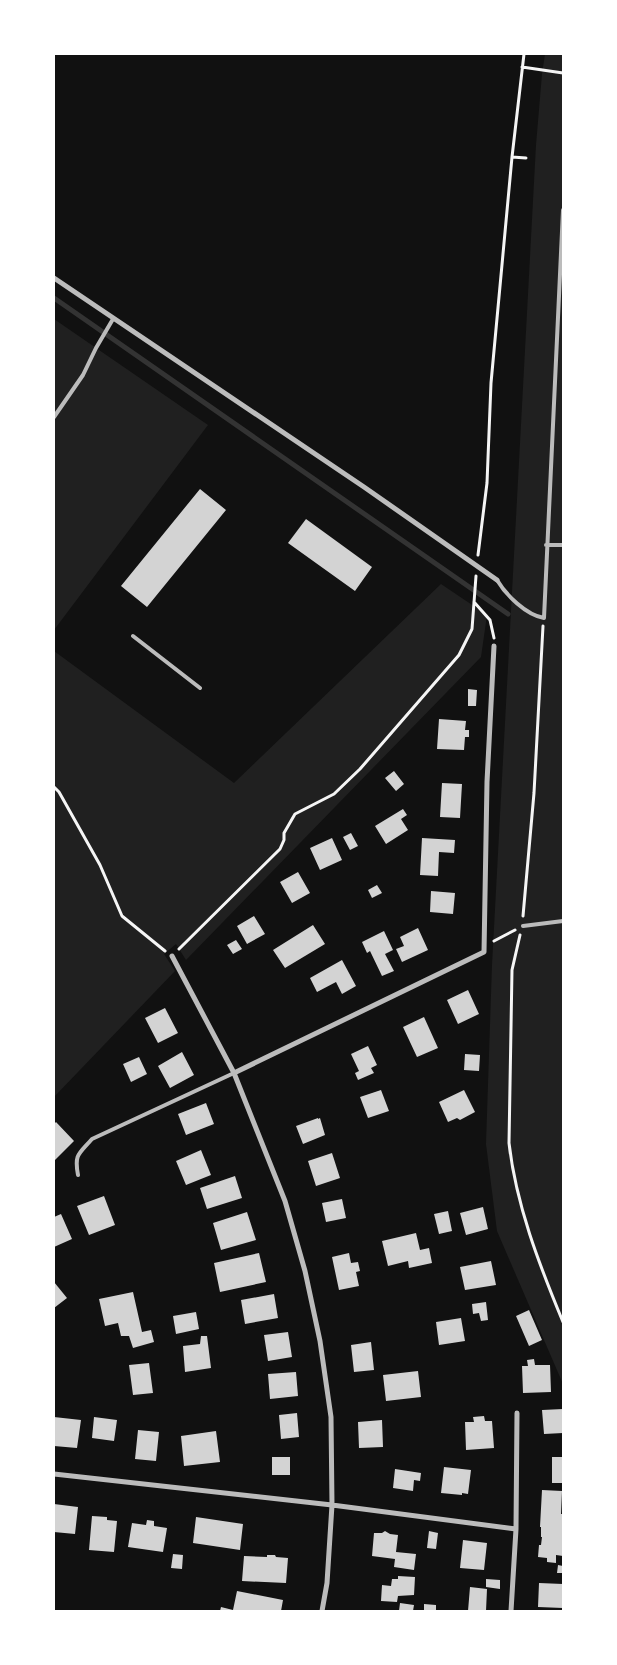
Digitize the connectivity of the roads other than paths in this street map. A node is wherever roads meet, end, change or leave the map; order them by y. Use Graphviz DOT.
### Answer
graph roads {
  1 [pos="563,210"];
  2 [pos="54,278"];
  3 [pos="113,319"];
  4 [pos="54,417"];
  5 [pos="563,545"];
  6 [pos="546,546"];
  7 [pos="497,580"];
  8 [pos="134,636"];
  9 [pos="494,646"];
  10 [pos="200,688"];
  11 [pos="563,921"];
  12 [pos="523,926"];
  13 [pos="172,956"];
  14 [pos="234,1073"];
  15 [pos="78,1175"];
  16 [pos="517,1413"];
  17 [pos="54,1474"];
  18 [pos="332,1505"];
  19 [pos="516,1529"];
  20 [pos="322,1611"];
  21 [pos="511,1611"];
  1 -- 6 [label="lane"];
  2 -- 3 [label="street"];
  3 -- 4 [label="lane"];
  3 -- 7 [label="street"];
  5 -- 6 [label="lane"];
  6 -- 7 [label="lane"];
  8 -- 10 [label="lane"];
  9 -- 14 [label="street"];
  11 -- 12 [label="lane"];
  13 -- 14 [label="street"];
  14 -- 15 [label="lane"];
  14 -- 18 [label="street"];
  16 -- 19 [label="street"];
  17 -- 18 [label="street"];
  18 -- 19 [label="street"];
  18 -- 20 [label="street"];
  19 -- 21 [label="street"];
}
